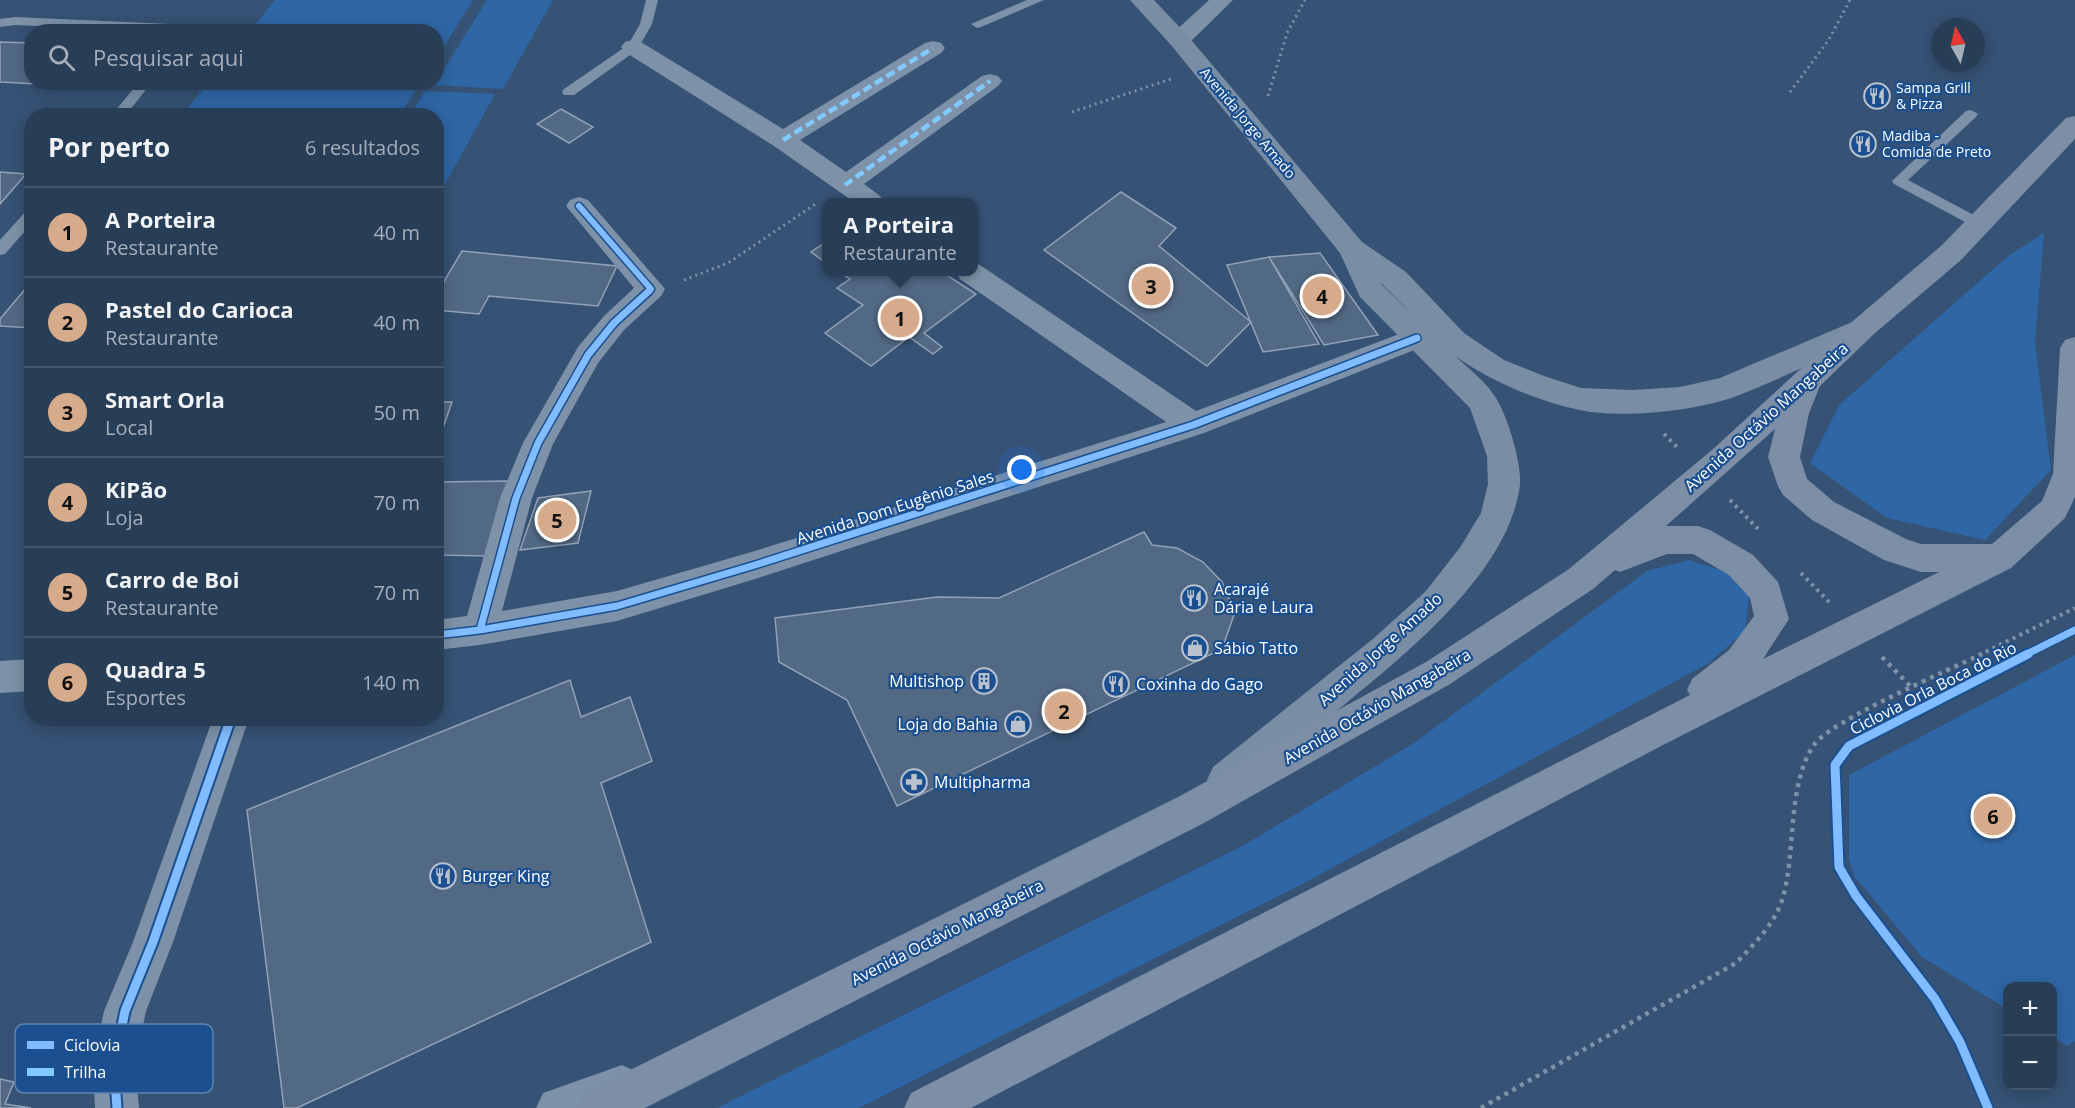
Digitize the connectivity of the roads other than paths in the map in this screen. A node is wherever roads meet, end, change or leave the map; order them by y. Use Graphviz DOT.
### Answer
graph roads {
  1 [pos="652,0"];
  2 [pos="1038,0"];
  3 [pos="1141,0"];
  4 [pos="1222,0"];
  5 [pos="0,23"];
  6 [pos="81,24"];
  7 [pos="977,24"];
  8 [pos="1179,40"];
  9 [pos="633,47"];
  10 [pos="933,48"];
  11 [pos="990,81"];
  12 [pos="139,90"];
  13 [pos="569,92"];
  14 [pos="124,108"];
  15 [pos="1971,114"];
  16 [pos="2075,124"];
  17 [pos="783,140"];
  18 [pos="846,185"];
  19 [pos="865,198"];
  20 [pos="579,206"];
  21 [pos="24,222"];
  22 [pos="1980,225"];
  23 [pos="0,249"];
  24 [pos="1352,249"];
  25 [pos="976,276"];
  26 [pos="1864,327"];
  27 [pos="1417,338"];
  28 [pos="2075,348"];
  29 [pos="1809,379"];
  30 [pos="1192,425"];
  31 [pos="2072,472"];
  32 [pos="2000,558"];
  33 [pos="1581,579"];
  34 [pos="480,630"];
  35 [pos="444,634"];
  36 [pos="24,676"];
  37 [pos="0,677"];
  38 [pos="228,726"];
  39 [pos="1652,732"];
  40 [pos="1191,810"];
  41 [pos="122,1024"];
  42 [pos="667,1073"];
  43 [pos="116,1093"];
  44 [pos="117,1108"];
  45 [pos="558,1108"];
  46 [pos="599,1108"];
  47 [pos="926,1108"];
  1 -- 9 [label="lane"];
  2 -- 7 [label="lane"];
  3 -- 8 [label="main road, Avenida Jorge Amado"];
  4 -- 8 [label="street"];
  5 -- 6 [label="lane"];
  8 -- 24 [label="main road, Avenida Jorge Amado"];
  9 -- 13 [label="lane"];
  9 -- 17 [label="street"];
  10 -- 17 [label="street"];
  11 -- 18 [label="street"];
  12 -- 14 [label="lane"];
  15 -- 22 [label="lane"];
  16 -- 22 [label="main road, Avenida Octávio Mangabeira"];
  17 -- 18 [label="street"];
  18 -- 19 [label="street"];
  20 -- 34 [label="street"];
  21 -- 23 [label="lane"];
  22 -- 26 [label="main road, Avenida Octávio Mangabeira"];
  24 -- 26 [label="main road, Avenida Jorge Amado"];
  24 -- 27 [label="main road, Avenida Jorge Amado"];
  25 -- 30 [label="street"];
  26 -- 29 [label="main road, Avenida Octávio Mangabeira"];
  27 -- 30 [label="street, Avenida Dom Eugênio Sales"];
  27 -- 40 [label="main road, Avenida Jorge Amado"];
  28 -- 31 [label="main road"];
  29 -- 32 [label="main road"];
  29 -- 33 [label="main road, Avenida Octávio Mangabeira"];
  30 -- 34 [label="street, Avenida Dom Eugênio Sales"];
  31 -- 32 [label="main road"];
  32 -- 39 [label="main road"];
  33 -- 39 [label="main road"];
  33 -- 40 [label="main road, Avenida Octávio Mangabeira"];
  34 -- 35 [label="street, Avenida Dom Eugênio Sales"];
  36 -- 37 [label="street"];
  38 -- 41 [label="street"];
  39 -- 47 [label="main road"];
  40 -- 42 [label="main road, Avenida Octávio Mangabeira"];
  42 -- 45 [label="street"];
  42 -- 46 [label="main road, Avenida Octávio Mangabeira"];
  43 -- 44 [label="street"];
}
